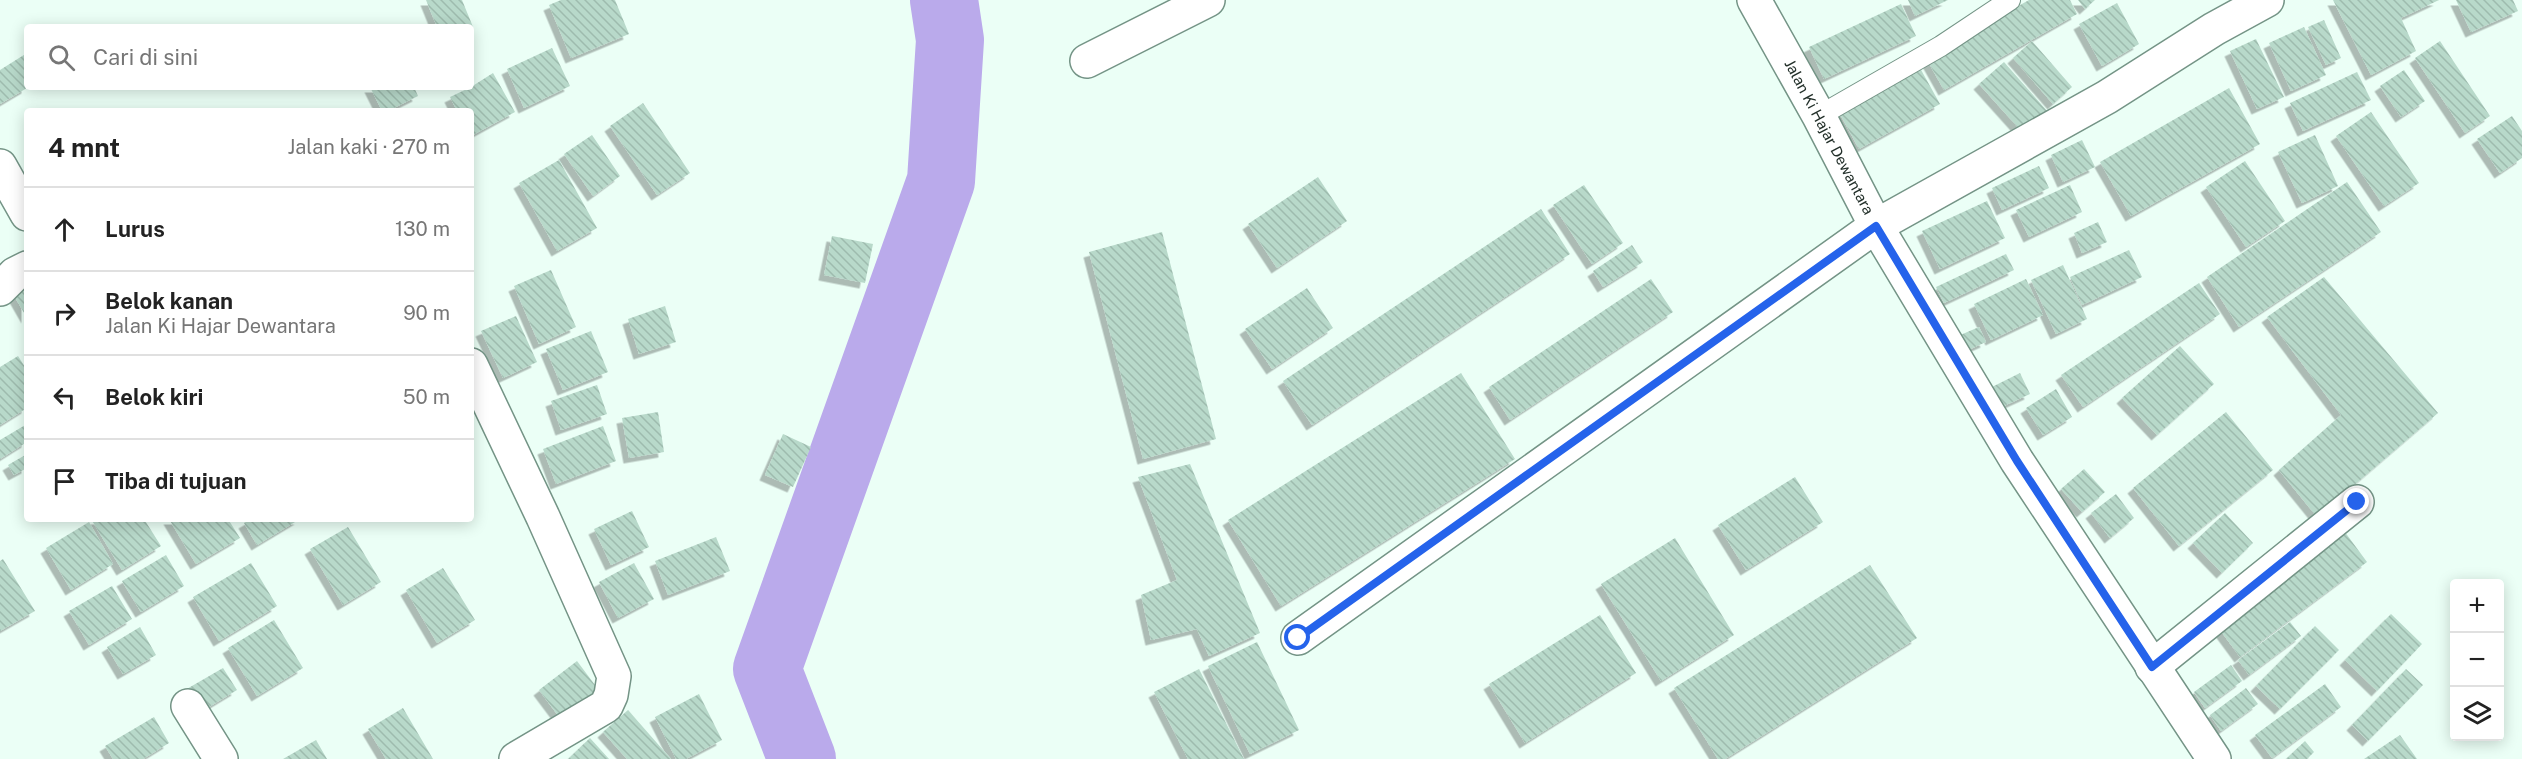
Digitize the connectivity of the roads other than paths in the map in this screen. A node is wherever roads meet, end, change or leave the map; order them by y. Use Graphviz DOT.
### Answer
graph roads {
  1 [pos="1208,0"];
  2 [pos="1754,0"];
  3 [pos="2010,0"];
  4 [pos="2267,0"];
  5 [pos="1087,61"];
  6 [pos="1819,116"];
  7 [pos="0,166"];
  8 [pos="24,209"];
  9 [pos="1876,226"];
  10 [pos="24,270"];
  11 [pos="0,289"];
  12 [pos="474,371"];
  13 [pos="2357,502"];
  14 [pos="1298,638"];
  15 [pos="2152,667"];
  16 [pos="188,706"];
  17 [pos="523,757"];
  18 [pos="221,759"];
  19 [pos="2214,759"];
  1 -- 5 [label="street"];
  2 -- 6 [label="street, Jalan Ki Hajar Dewantara"];
  3 -- 6 [label="lane"];
  4 -- 9 [label="street"];
  6 -- 9 [label="street, Jalan Ki Hajar Dewantara"];
  7 -- 8 [label="street"];
  9 -- 14 [label="street"];
  9 -- 15 [label="street, Jalan Ki Hajar Dewantara"];
  10 -- 11 [label="street"];
  12 -- 17 [label="street"];
  13 -- 15 [label="street"];
  15 -- 19 [label="street, Jalan Ki Hajar Dewantara"];
  16 -- 18 [label="street"];
}
